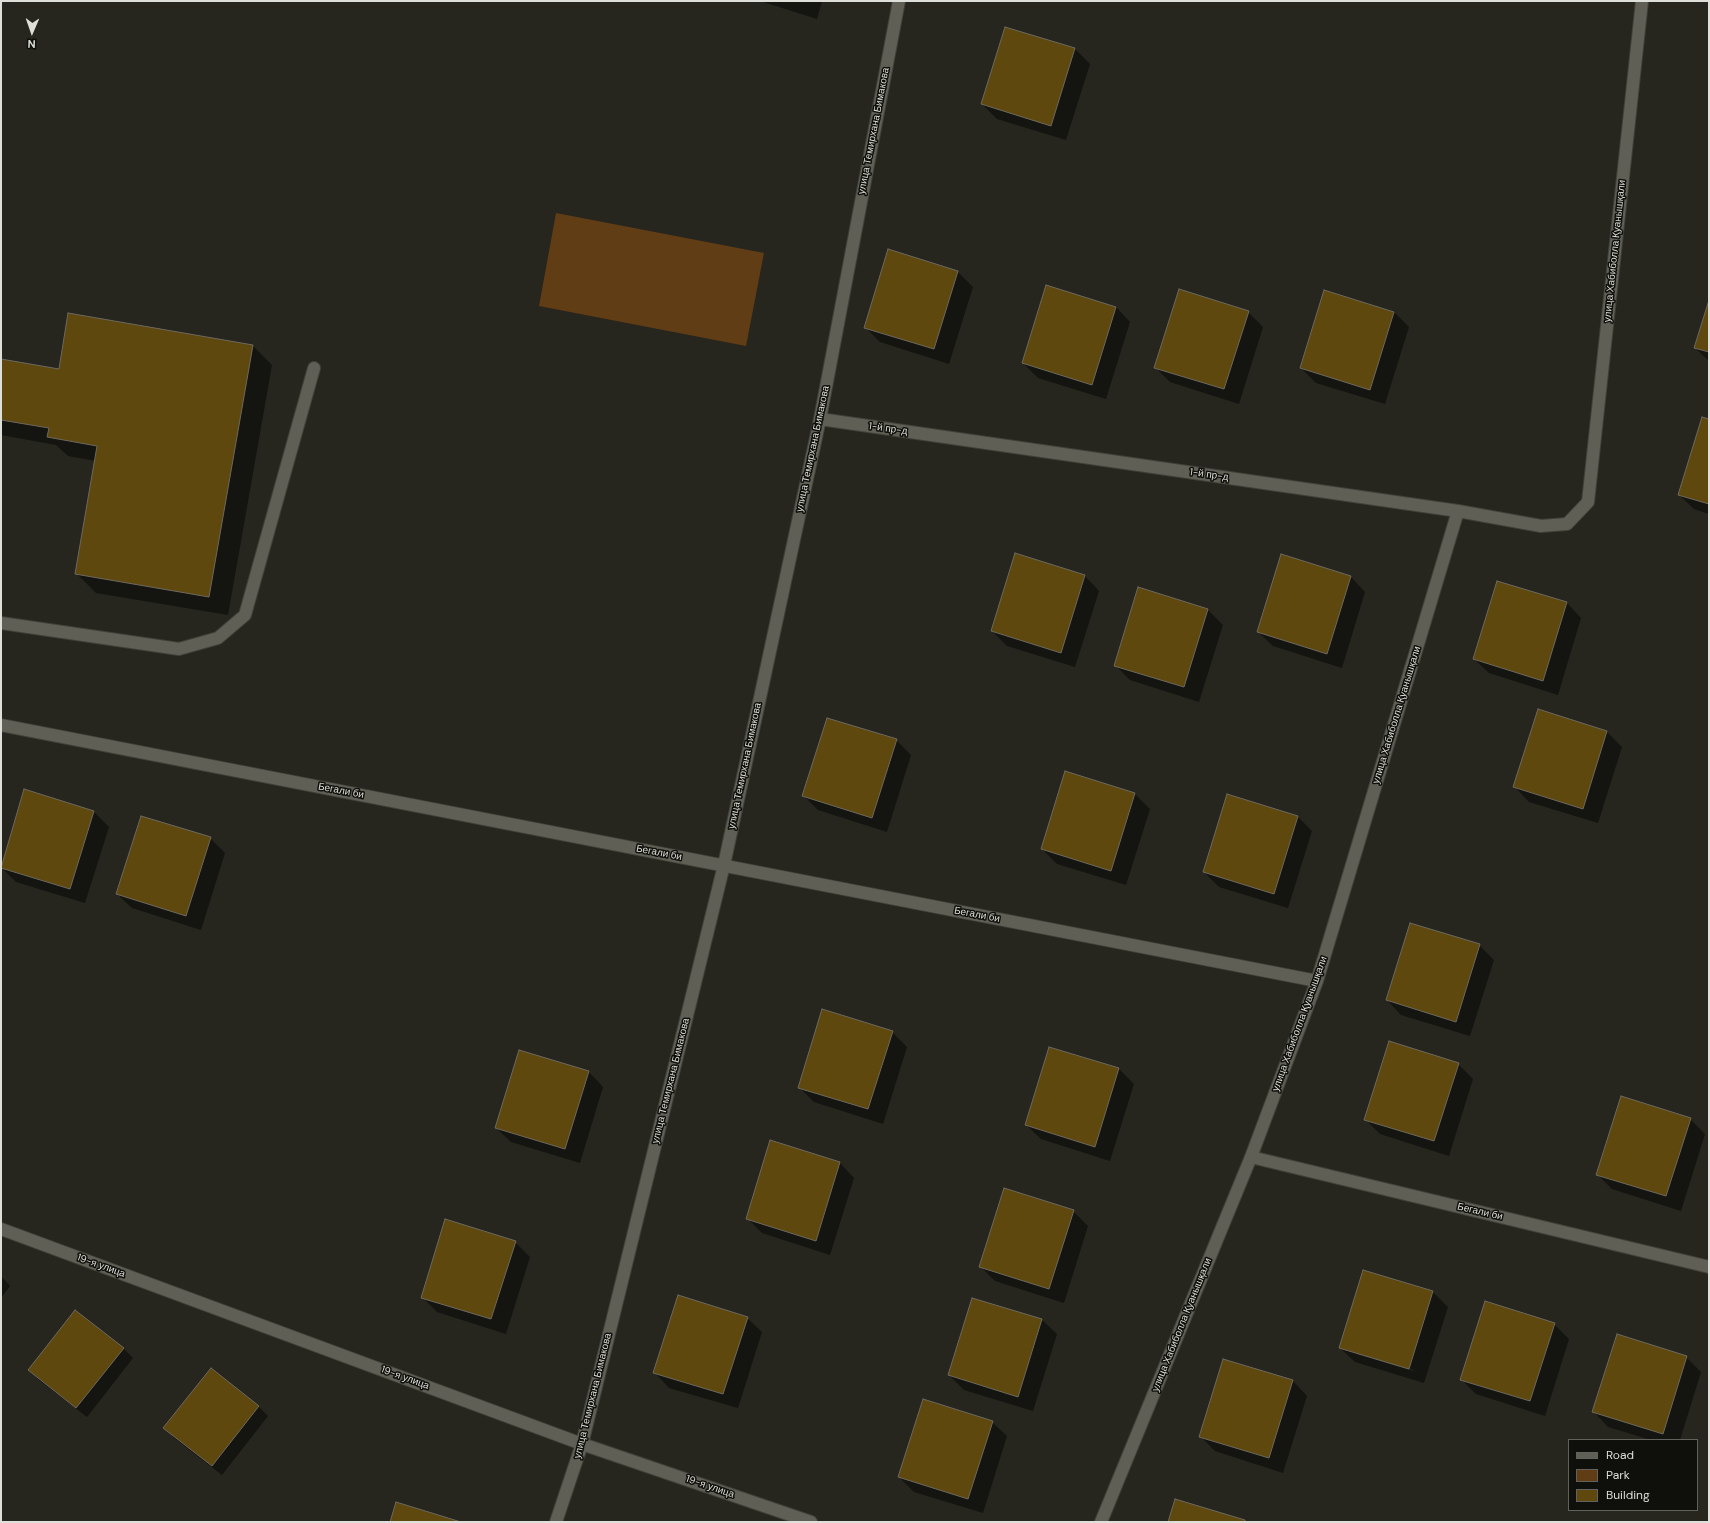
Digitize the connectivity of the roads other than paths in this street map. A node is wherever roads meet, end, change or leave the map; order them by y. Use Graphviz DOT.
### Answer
graph roads {
  1 [pos="899,1"];
  2 [pos="1642,1"];
  3 [pos="314,368"];
  4 [pos="820,419"];
  5 [pos="1588,502"];
  6 [pos="1458,511"];
  7 [pos="1,623"];
  8 [pos="1,725"];
  9 [pos="724,865"];
  10 [pos="1317,982"];
  11 [pos="1251,1157"];
  12 [pos="1,1229"];
  13 [pos="1709,1267"];
  14 [pos="582,1444"];
  15 [pos="556,1522"];
  16 [pos="811,1522"];
  17 [pos="1102,1522"];
  1 -- 4 [label="street, улица Темирхана Бимакова"];
  2 -- 5 [label="street, улица Хабиболла Қуанышқали"];
  3 -- 7 [label="street"];
  4 -- 6 [label="street, 1-й пр-д"];
  4 -- 9 [label="street, улица Темирхана Бимакова"];
  5 -- 6 [label="street, 1-й пр-д"];
  6 -- 10 [label="street, улица Хабиболла Қуанышқали"];
  8 -- 9 [label="street, Бегали би"];
  9 -- 10 [label="street, Бегали би"];
  9 -- 14 [label="street, улица Темирхана Бимакова"];
  10 -- 11 [label="street, улица Хабиболла Қуанышқали"];
  11 -- 13 [label="street, Бегали би"];
  11 -- 17 [label="street, улица Хабиболла Қуанышқали"];
  12 -- 14 [label="street, 19-я улица"];
  14 -- 15 [label="street, улица Темирхана Бимакова"];
  14 -- 16 [label="street, 19-я улица"];
}
